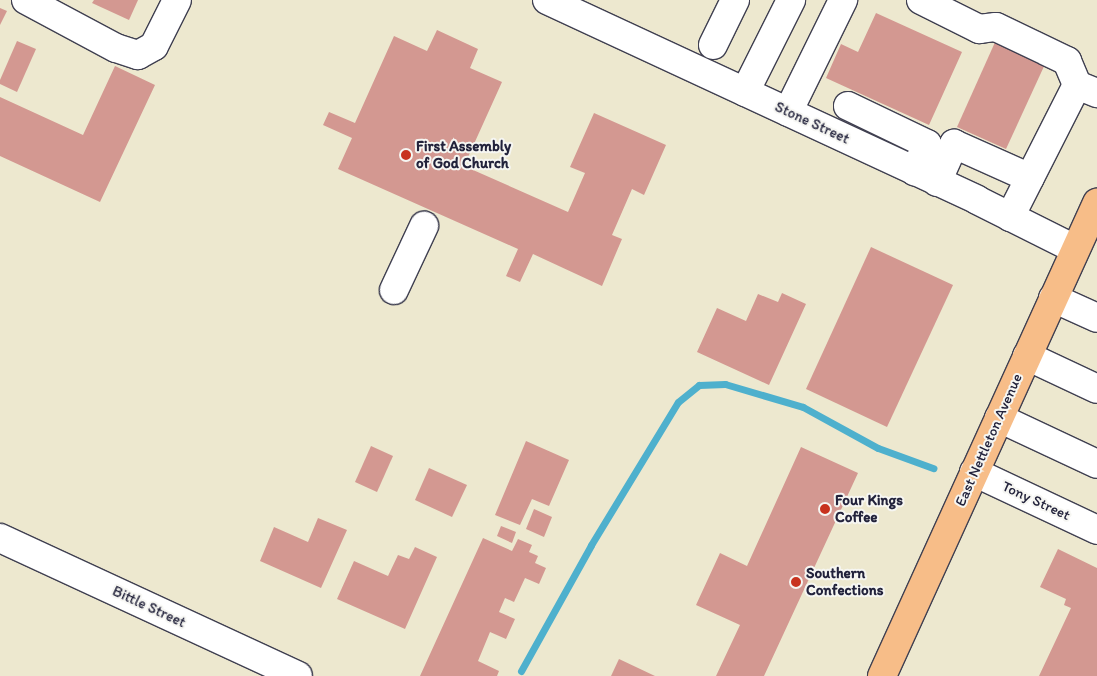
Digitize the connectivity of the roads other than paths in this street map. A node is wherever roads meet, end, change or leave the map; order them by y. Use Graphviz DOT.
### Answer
graph roads {
  1 [pos="26,0"];
  2 [pos="177,0"];
  3 [pos="547,0"];
  4 [pos="735,0"];
  5 [pos="791,0"];
  6 [pos="843,0"];
  7 [pos="921,0"];
  8 [pos="713,45"];
  9 [pos="1087,89"];
  10 [pos="745,92"];
  11 [pos="848,106"];
  12 [pos="788,112"];
  13 [pos="939,149"];
  14 [pos="926,176"];
  15 [pos="1030,178"];
  16 [pos="1097,203"];
  17 [pos="1010,217"];
  18 [pos="424,226"];
  19 [pos="1084,248"];
  20 [pos="394,290"];
  21 [pos="1053,298"];
  22 [pos="1097,318"];
  23 [pos="1027,356"];
  24 [pos="1097,389"];
  25 [pos="998,418"];
  26 [pos="1097,464"];
  27 [pos="974,472"];
  28 [pos="1094,520"];
  29 [pos="0,538"];
  30 [pos="298,676"];
  31 [pos="882,676"];
  1 -- 2 [label="street"];
  3 -- 10 [label="street, Stone Street"];
  4 -- 8 [label="street"];
  5 -- 10 [label="street"];
  6 -- 12 [label="street"];
  7 -- 9 [label="street"];
  9 -- 15 [label="street"];
  10 -- 12 [label="street, Stone Street"];
  11 -- 13 [label="street"];
  12 -- 14 [label="street, Stone Street"];
  13 -- 14 [label="street"];
  13 -- 15 [label="street"];
  14 -- 17 [label="street, Stone Street"];
  15 -- 17 [label="street"];
  16 -- 19 [label="main road, East Nettleton Avenue"];
  17 -- 19 [label="street, Stone Street"];
  18 -- 20 [label="street"];
  19 -- 21 [label="main road, East Nettleton Avenue"];
  21 -- 22 [label="street"];
  21 -- 23 [label="main road, East Nettleton Avenue"];
  23 -- 24 [label="street"];
  23 -- 25 [label="main road, East Nettleton Avenue"];
  25 -- 26 [label="street"];
  25 -- 27 [label="main road, East Nettleton Avenue"];
  27 -- 28 [label="street, Tony Street"];
  27 -- 31 [label="main road, East Nettleton Avenue"];
  29 -- 30 [label="street, Bittle Street"];
}
